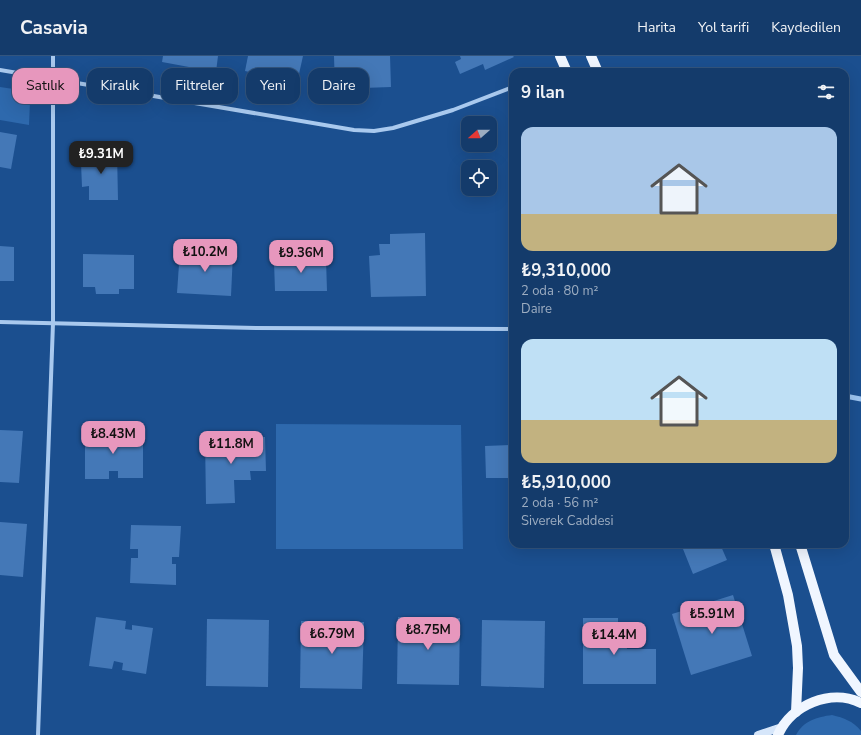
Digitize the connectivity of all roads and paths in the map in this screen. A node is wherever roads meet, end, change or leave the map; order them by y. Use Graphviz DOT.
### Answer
graph roads {
  1 [pos="53,56"];
  2 [pos="560,56"];
  3 [pos="591,56"];
  4 [pos="53,68"];
  5 [pos="565,68"];
  6 [pos="596,68"];
  7 [pos="0,70"];
  8 [pos="12,72"];
  9 [pos="79,82"];
  10 [pos="509,89"];
  11 [pos="53,104"];
  12 [pos="0,322"];
  13 [pos="53,323"];
  14 [pos="509,329"];
  15 [pos="775,548"];
  16 [pos="801,548"];
  17 [pos="861,692"];
  18 [pos="861,703"];
  19 [pos="796,712"];
  20 [pos="780,731"];
  21 [pos="38,735"];
  22 [pos="758,735"];
  1 -- 4 [label="street"];
  2 -- 5 [label="main road"];
  3 -- 6 [label="main road"];
  7 -- 8 [label="street"];
  9 -- 10 [label="street"];
  11 -- 13 [label="street"];
  12 -- 13 [label="street"];
  13 -- 14 [label="street"];
  13 -- 21 [label="street"];
  15 -- 19 [label="main road"];
  16 -- 17 [label="main road"];
  18 -- 19 [label="main road"];
  19 -- 20 [label="main road"];
  20 -- 22 [label="main road"];
}
